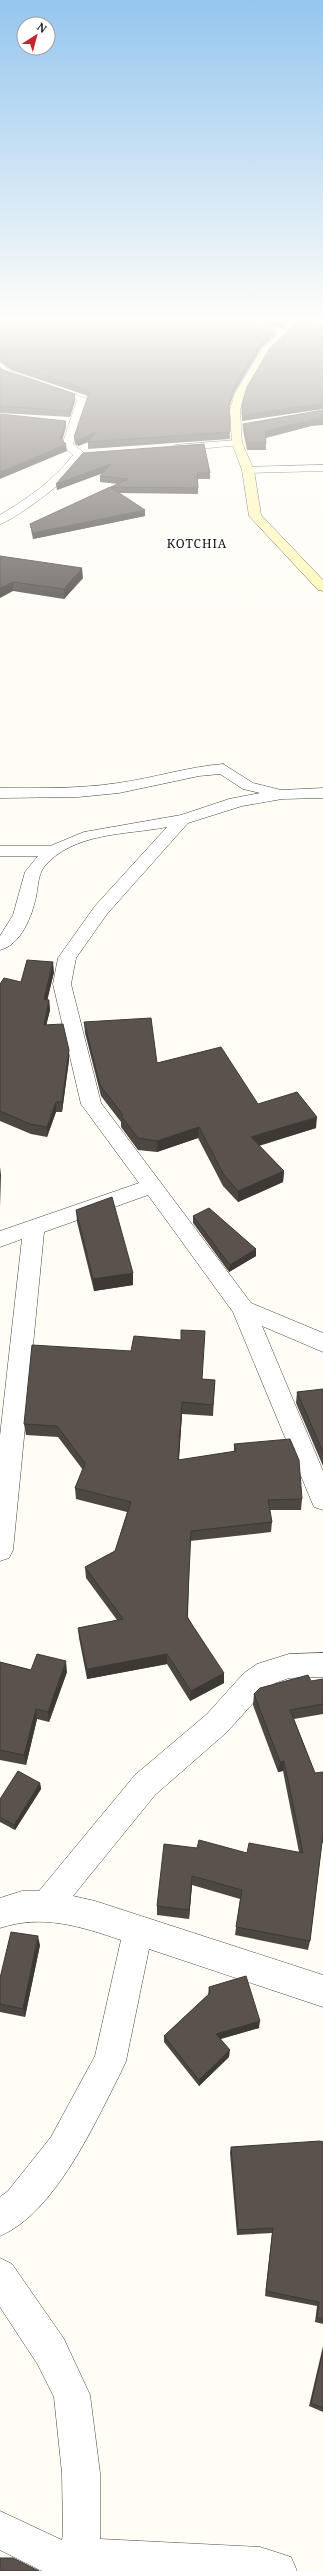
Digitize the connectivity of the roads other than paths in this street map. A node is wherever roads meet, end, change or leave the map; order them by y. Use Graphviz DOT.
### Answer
graph roads {
  1 [pos="68,441"];
  2 [pos="238,441"];
  3 [pos="237,444"];
  4 [pos="167,449"];
  5 [pos="93,453"];
  6 [pos="79,454"];
  7 [pos="323,468"];
  8 [pos="248,470"];
  9 [pos="0,520"];
  10 [pos="323,587"];
  11 [pos="0,793"];
  12 [pos="323,793"];
  13 [pos="291,794"];
  14 [pos="182,820"];
  15 [pos="0,851"];
  16 [pos="51,851"];
  17 [pos="0,945"];
  18 [pos="152,1186"];
  19 [pos="34,1227"];
  20 [pos="0,1239"];
  21 [pos="243,1309"];
  22 [pos="323,1343"];
  23 [pos="323,1500"];
  24 [pos="0,1550"];
  25 [pos="323,1664"];
  26 [pos="46,1906"];
  27 [pos="0,1914"];
  28 [pos="138,1930"];
  29 [pos="323,1991"];
  30 [pos="0,2219"];
  31 [pos="0,2276"];
  32 [pos="0,2530"];
  33 [pos="78,2557"];
  34 [pos="277,2571"];
  1 -- 6 [label="street"];
  2 -- 3 [label="main road"];
  3 -- 4 [label="street"];
  3 -- 8 [label="main road"];
  5 -- 6 [label="street"];
  6 -- 9 [label="street"];
  7 -- 8 [label="street"];
  8 -- 10 [label="main road"];
  11 -- 13 [label="street"];
  12 -- 13 [label="street"];
  13 -- 14 [label="street"];
  14 -- 16 [label="street"];
  14 -- 18 [label="street"];
  15 -- 16 [label="street"];
  16 -- 17 [label="street"];
  18 -- 19 [label="street"];
  18 -- 21 [label="street"];
  19 -- 20 [label="street"];
  19 -- 24 [label="street"];
  21 -- 22 [label="street"];
  21 -- 23 [label="street"];
  25 -- 26 [label="street"];
  26 -- 27 [label="street"];
  26 -- 28 [label="street"];
  28 -- 29 [label="street"];
  28 -- 30 [label="street"];
  31 -- 33 [label="street"];
  32 -- 33 [label="street"];
  33 -- 34 [label="street"];
}
